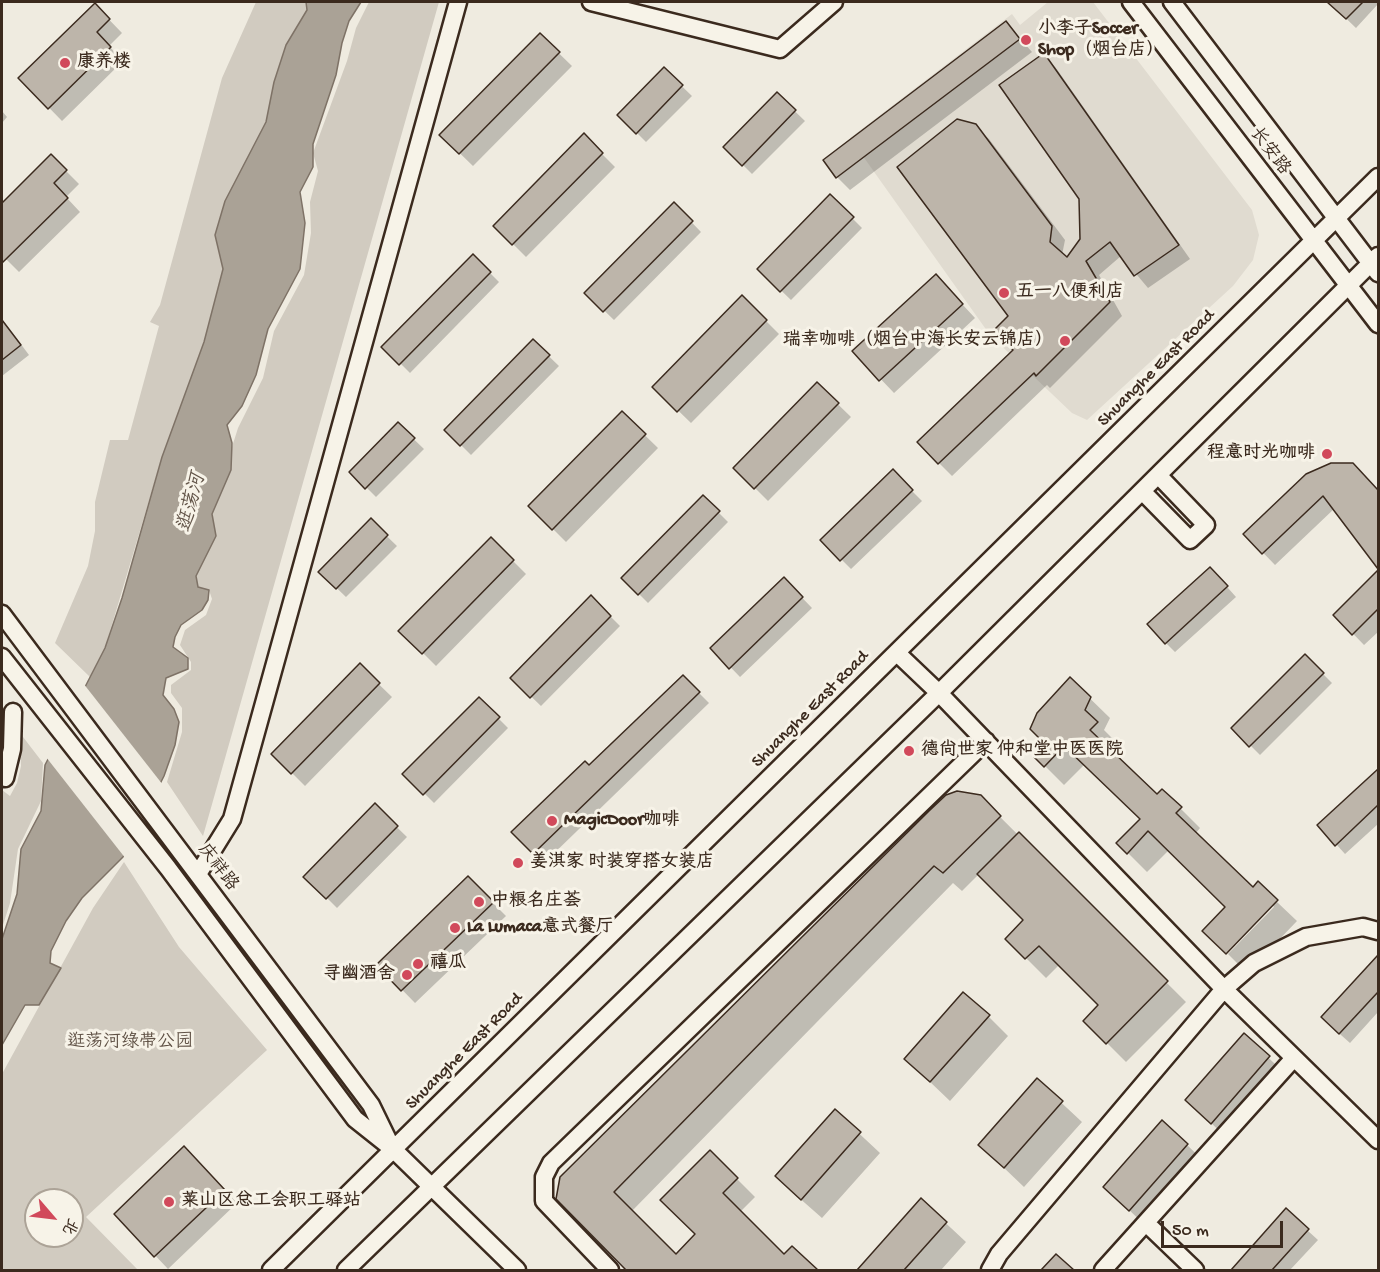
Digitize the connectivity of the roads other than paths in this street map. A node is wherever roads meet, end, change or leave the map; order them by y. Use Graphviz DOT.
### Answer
graph roads {
  1 [pos="458,2"];
  2 [pos="591,2"];
  3 [pos="834,2"];
  4 [pos="1131,2"];
  5 [pos="1172,2"];
  6 [pos="1378,177"];
  7 [pos="1336,218"];
  8 [pos="1315,239"];
  9 [pos="1376,264"];
  10 [pos="1349,285"];
  11 [pos="1378,324"];
  12 [pos="1158,475"];
  13 [pos="1142,491"];
  14 [pos="2,614"];
  15 [pos="897,653"];
  16 [pos="2,657"];
  17 [pos="939,693"];
  18 [pos="13,712"];
  19 [pos="986,741"];
  20 [pos="2,777"];
  21 [pos="198,874"];
  22 [pos="1378,931"];
  23 [pos="1224,989"];
  24 [pos="1294,1058"];
  25 [pos="1378,1140"];
  26 [pos="394,1150"];
  27 [pos="431,1187"];
  28 [pos="1146,1223"];
  29 [pos="271,1270"];
  30 [pos="346,1270"];
  31 [pos="517,1270"];
  32 [pos="610,1270"];
  33 [pos="990,1270"];
  34 [pos="1103,1270"];
  35 [pos="1195,1270"];
  1 -- 21 [label="street"];
  2 -- 3 [label="street"];
  4 -- 8 [label="street, 长安路"];
  5 -- 7 [label="street, 长安路"];
  6 -- 7 [label="street, Shuanghe East Road"];
  7 -- 8 [label="street, Shuanghe East Road"];
  7 -- 9 [label="street, 长安路"];
  8 -- 10 [label="street, 长安路"];
  8 -- 15 [label="street, Shuanghe East Road"];
  9 -- 10 [label="street"];
  10 -- 11 [label="street, 长安路"];
  10 -- 12 [label="street"];
  12 -- 13 [label="street"];
  12 -- 13 [label="street"];
  13 -- 17 [label="street"];
  14 -- 21 [label="street, 庆祥路"];
  15 -- 17 [label="street"];
  15 -- 26 [label="street, Shuanghe East Road"];
  16 -- 26 [label="street, 庆祥路"];
  17 -- 19 [label="street"];
  17 -- 27 [label="street"];
  18 -- 20 [label="street"];
  19 -- 23 [label="street"];
  19 -- 32 [label="street"];
  21 -- 26 [label="street, 庆祥路"];
  22 -- 23 [label="street"];
  23 -- 24 [label="street"];
  23 -- 33 [label="street"];
  24 -- 25 [label="street"];
  24 -- 28 [label="street"];
  26 -- 27 [label="street, 庆祥路"];
  26 -- 29 [label="street, Shuanghe East Road"];
  27 -- 30 [label="street"];
  27 -- 31 [label="street, 庆祥路"];
  28 -- 34 [label="street"];
  28 -- 35 [label="street"];
}
